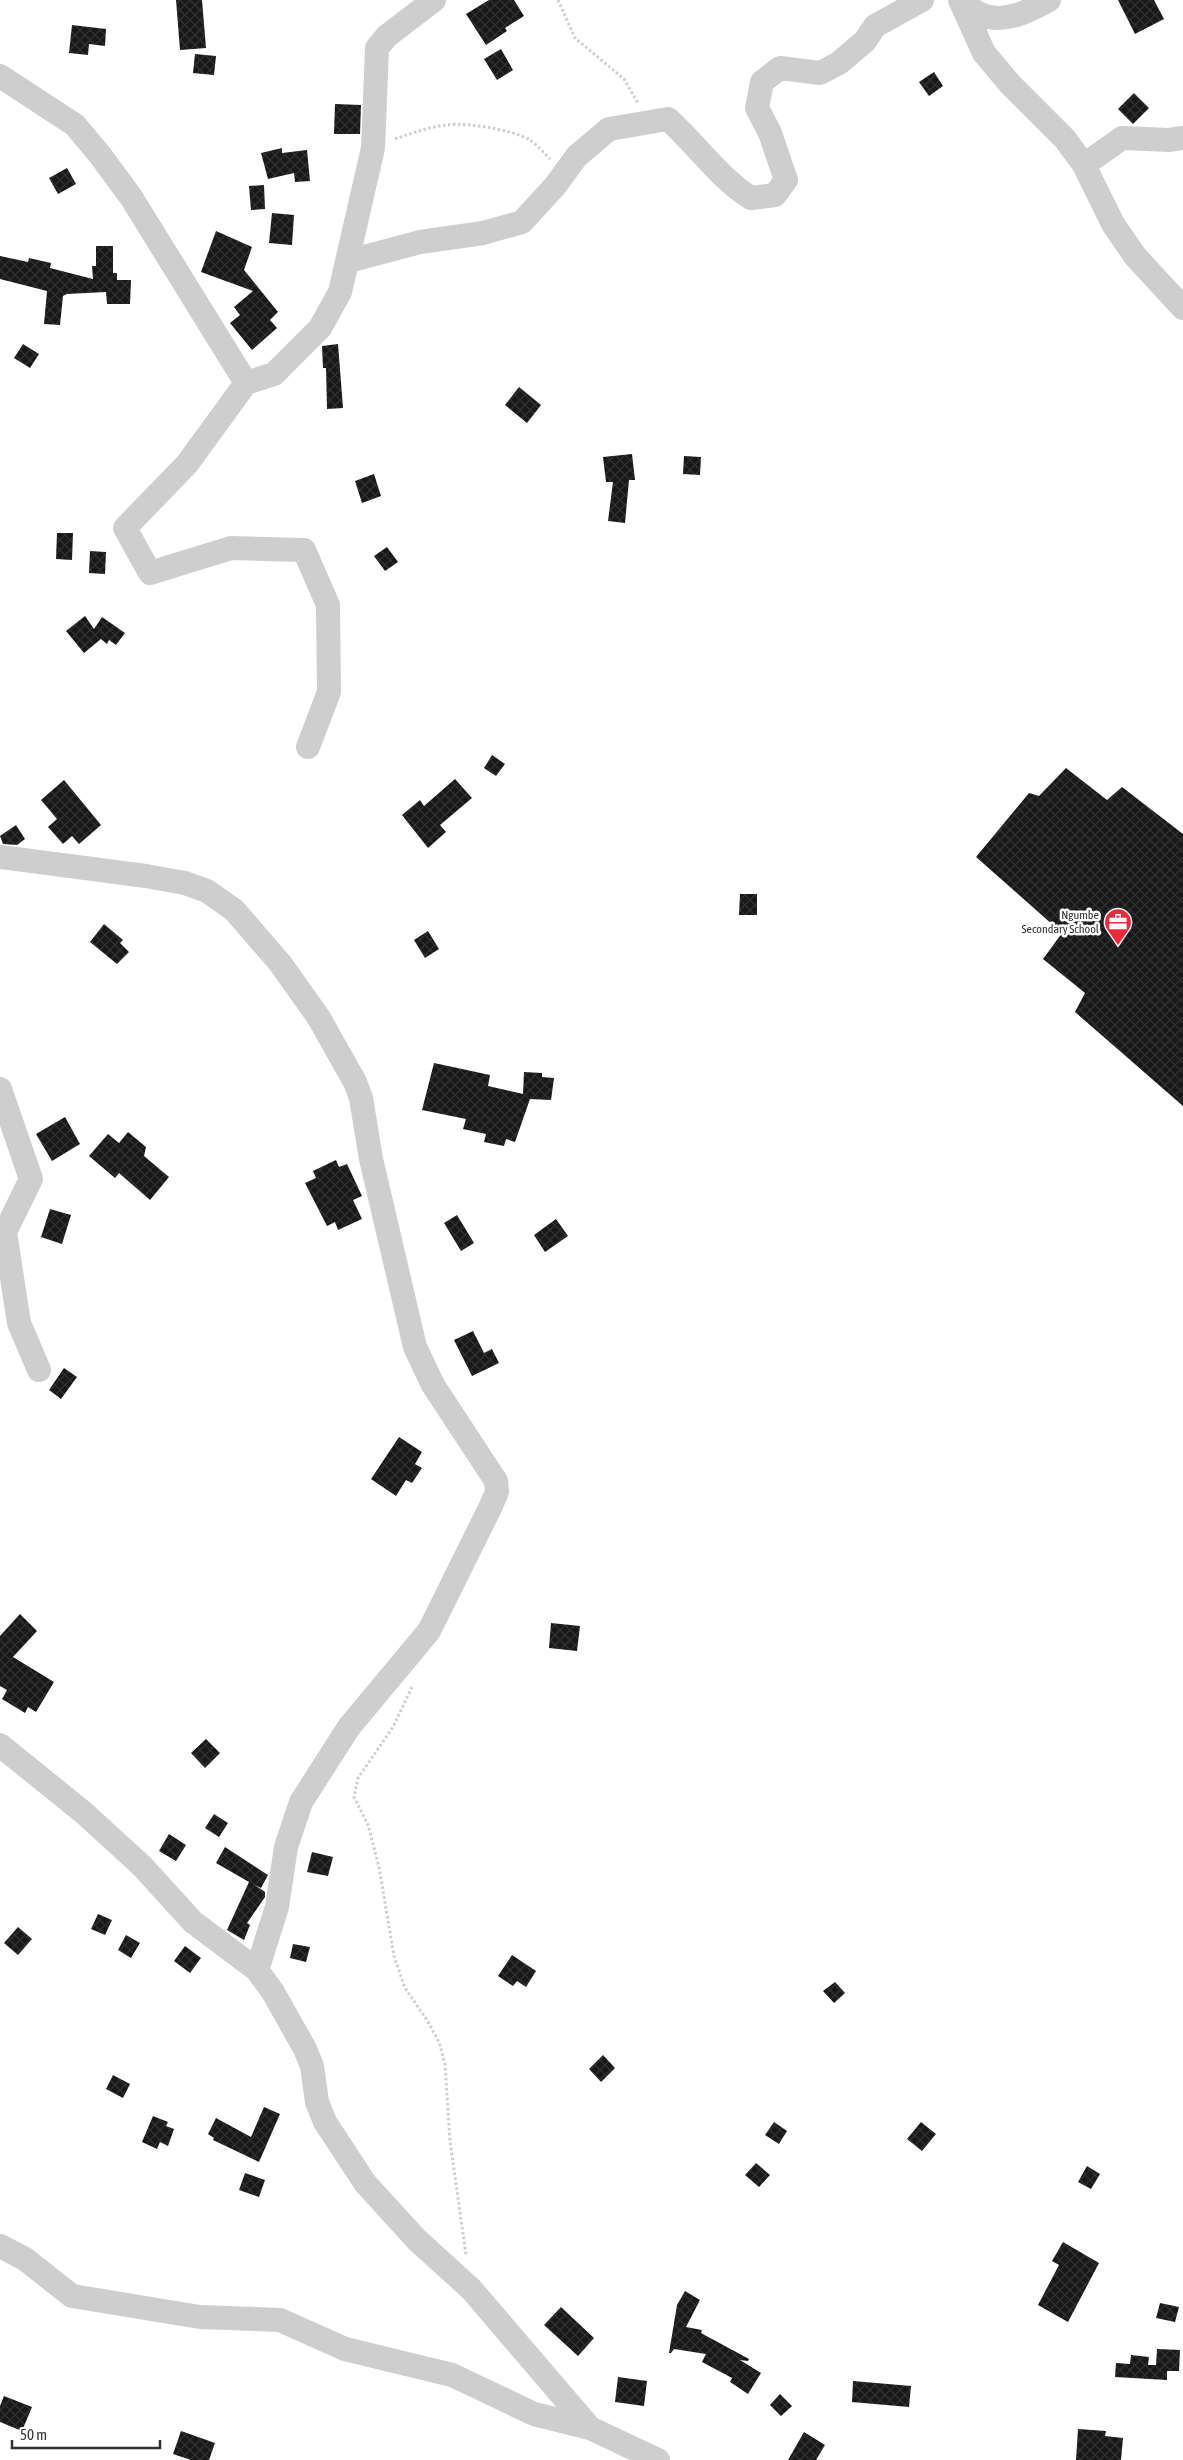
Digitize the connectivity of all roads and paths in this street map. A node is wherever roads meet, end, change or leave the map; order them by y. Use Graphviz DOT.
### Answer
graph roads {
  1 [pos="434,0"];
  2 [pos="558,0"];
  3 [pos="922,0"];
  4 [pos="1049,0"];
  5 [pos="961,1"];
  6 [pos="0,76"];
  7 [pos="643,123"];
  8 [pos="1183,138"];
  9 [pos="374,148"];
  10 [pos="1084,165"];
  11 [pos="564,176"];
  12 [pos="348,261"];
  13 [pos="1183,308"];
  14 [pos="246,383"];
  15 [pos="308,747"];
  16 [pos="0,857"];
  17 [pos="0,1089"];
  18 [pos="39,1370"];
  19 [pos="416,1679"];
  20 [pos="0,1745"];
  21 [pos="257,1970"];
  22 [pos="0,2246"];
  23 [pos="471,2289"];
  24 [pos="590,2428"];
  25 [pos="658,2460"];
  1 -- 9 [label="street"];
  2 -- 7 [label="path"];
  3 -- 7 [label="street"];
  4 -- 5 [label="street"];
  5 -- 10 [label="street"];
  6 -- 14 [label="street"];
  7 -- 11 [label="street"];
  8 -- 10 [label="street"];
  9 -- 11 [label="path"];
  9 -- 12 [label="street"];
  10 -- 13 [label="street"];
  11 -- 12 [label="street"];
  12 -- 14 [label="street"];
  14 -- 15 [label="street"];
  16 -- 21 [label="street"];
  17 -- 18 [label="street"];
  19 -- 23 [label="path"];
  20 -- 21 [label="street"];
  21 -- 23 [label="street"];
  22 -- 24 [label="street"];
  23 -- 24 [label="street"];
  24 -- 25 [label="street"];
}
